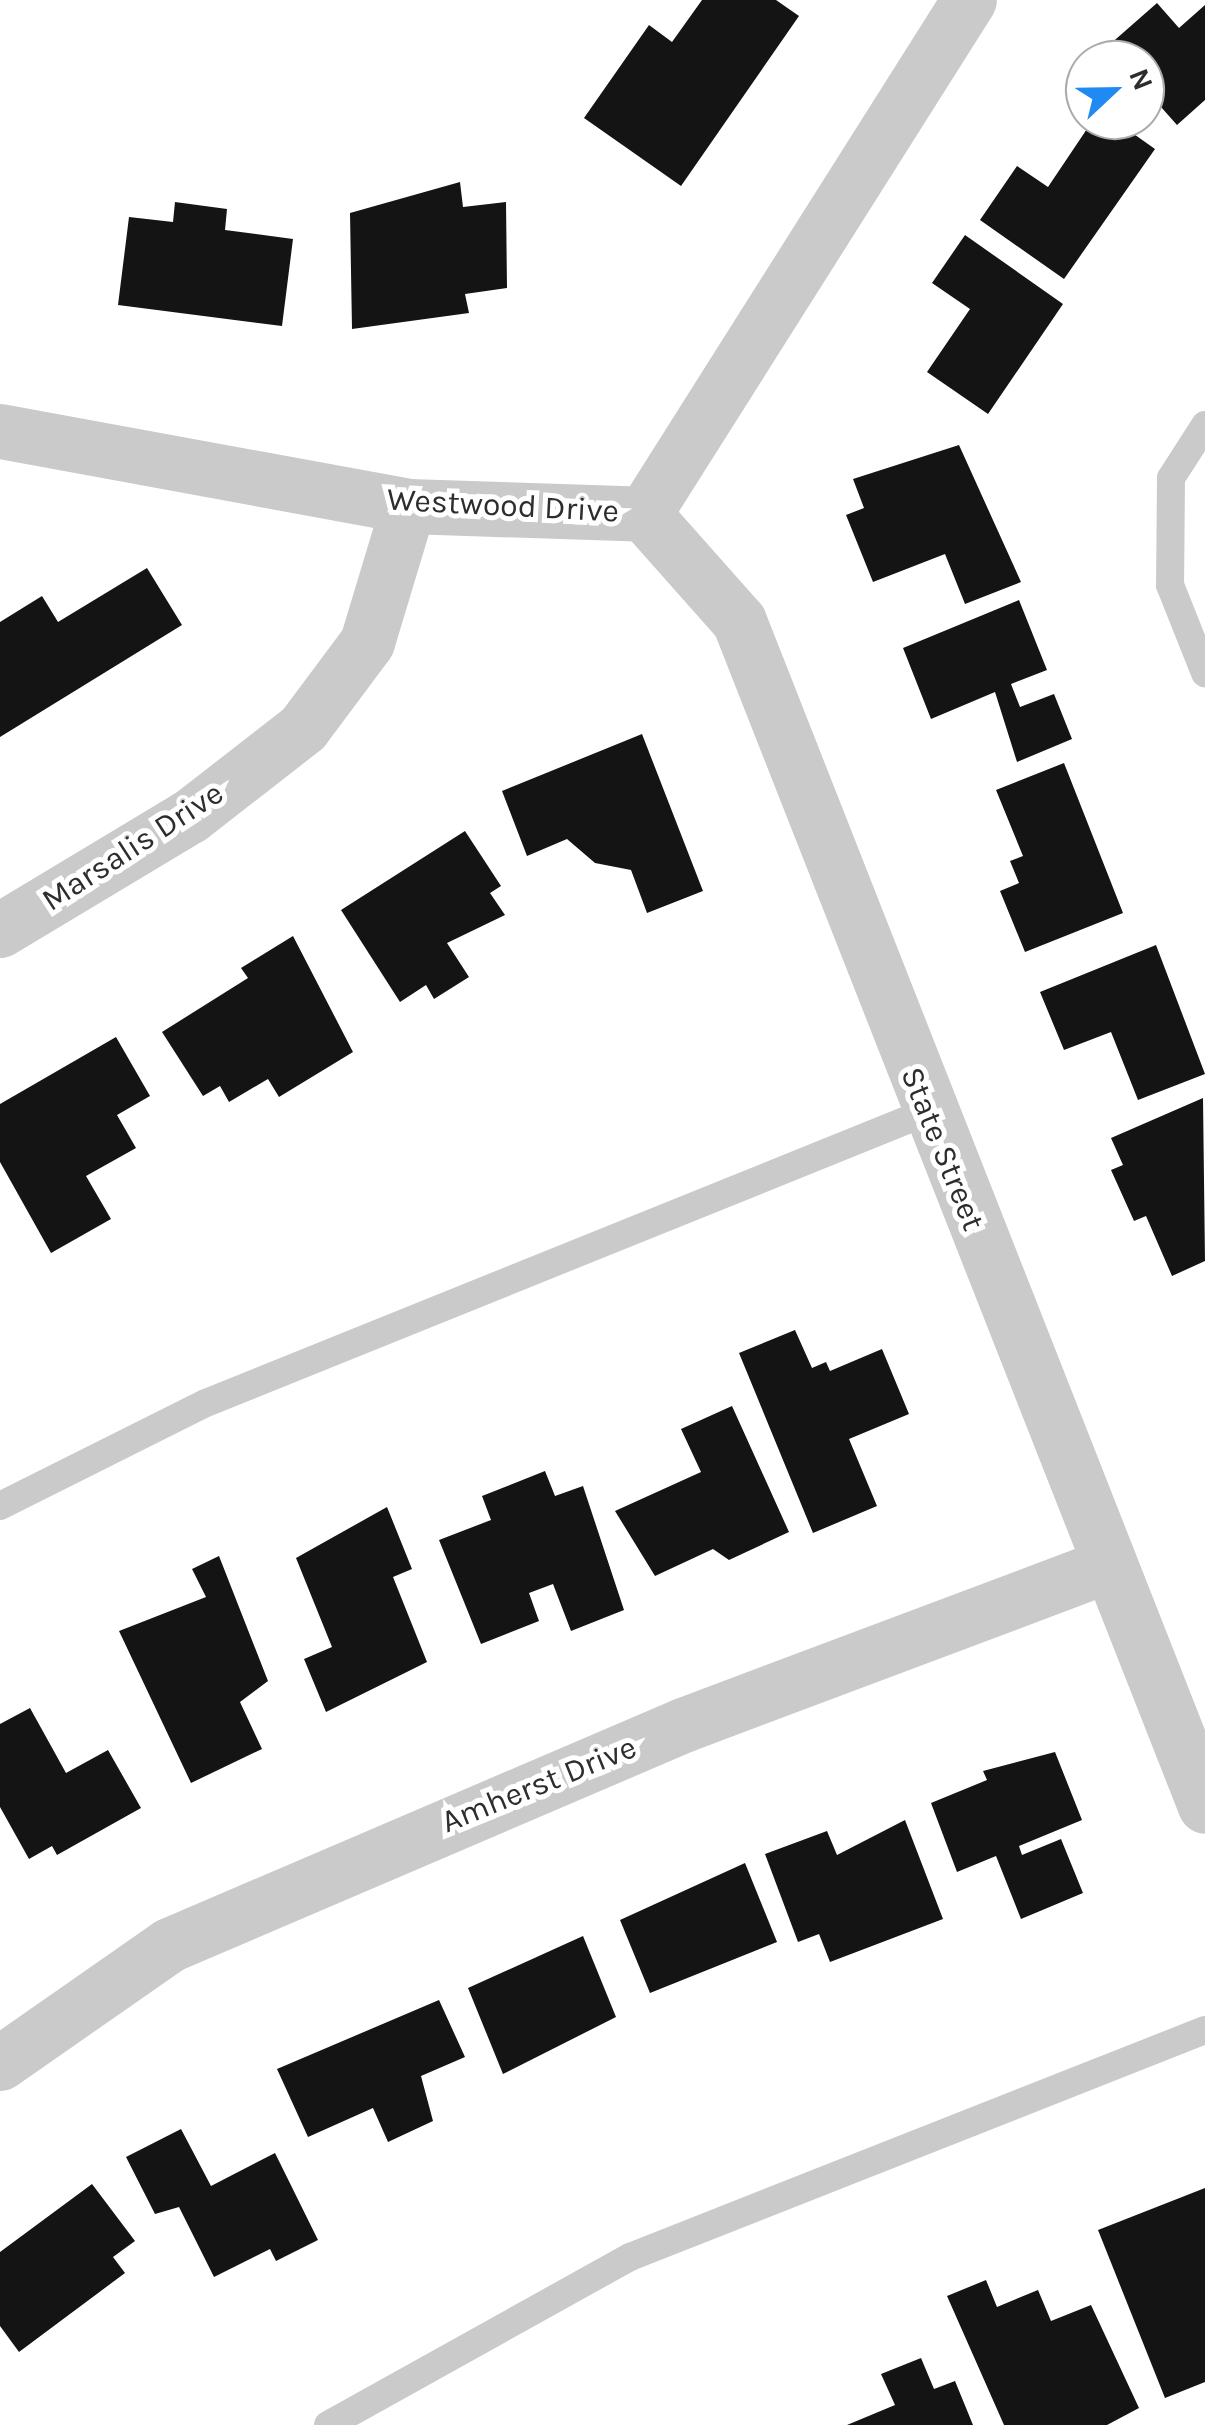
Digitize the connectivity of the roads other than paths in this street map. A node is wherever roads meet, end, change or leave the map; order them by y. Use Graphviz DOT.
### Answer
graph roads {
  1 [pos="969,0"];
  2 [pos="1205,424"];
  3 [pos="0,431"];
  4 [pos="408,506"];
  5 [pos="644,514"];
  6 [pos="1205,673"];
  7 [pos="0,930"];
  8 [pos="927,1112"];
  9 [pos="0,1506"];
  10 [pos="1107,1566"];
  11 [pos="1205,1806"];
  12 [pos="1205,2030"];
  13 [pos="0,2063"];
  14 [pos="328,2425"];
  1 -- 5 [label="street, Westwood Drive"];
  2 -- 6 [label="lane"];
  3 -- 4 [label="street, Westwood Drive"];
  4 -- 5 [label="street, Westwood Drive"];
  4 -- 7 [label="street, Marsalis Drive"];
  5 -- 8 [label="street, State Street"];
  8 -- 9 [label="lane"];
  8 -- 10 [label="street, State Street"];
  10 -- 11 [label="street, State Street"];
  10 -- 13 [label="street, Amherst Drive"];
  12 -- 14 [label="lane"];
}
